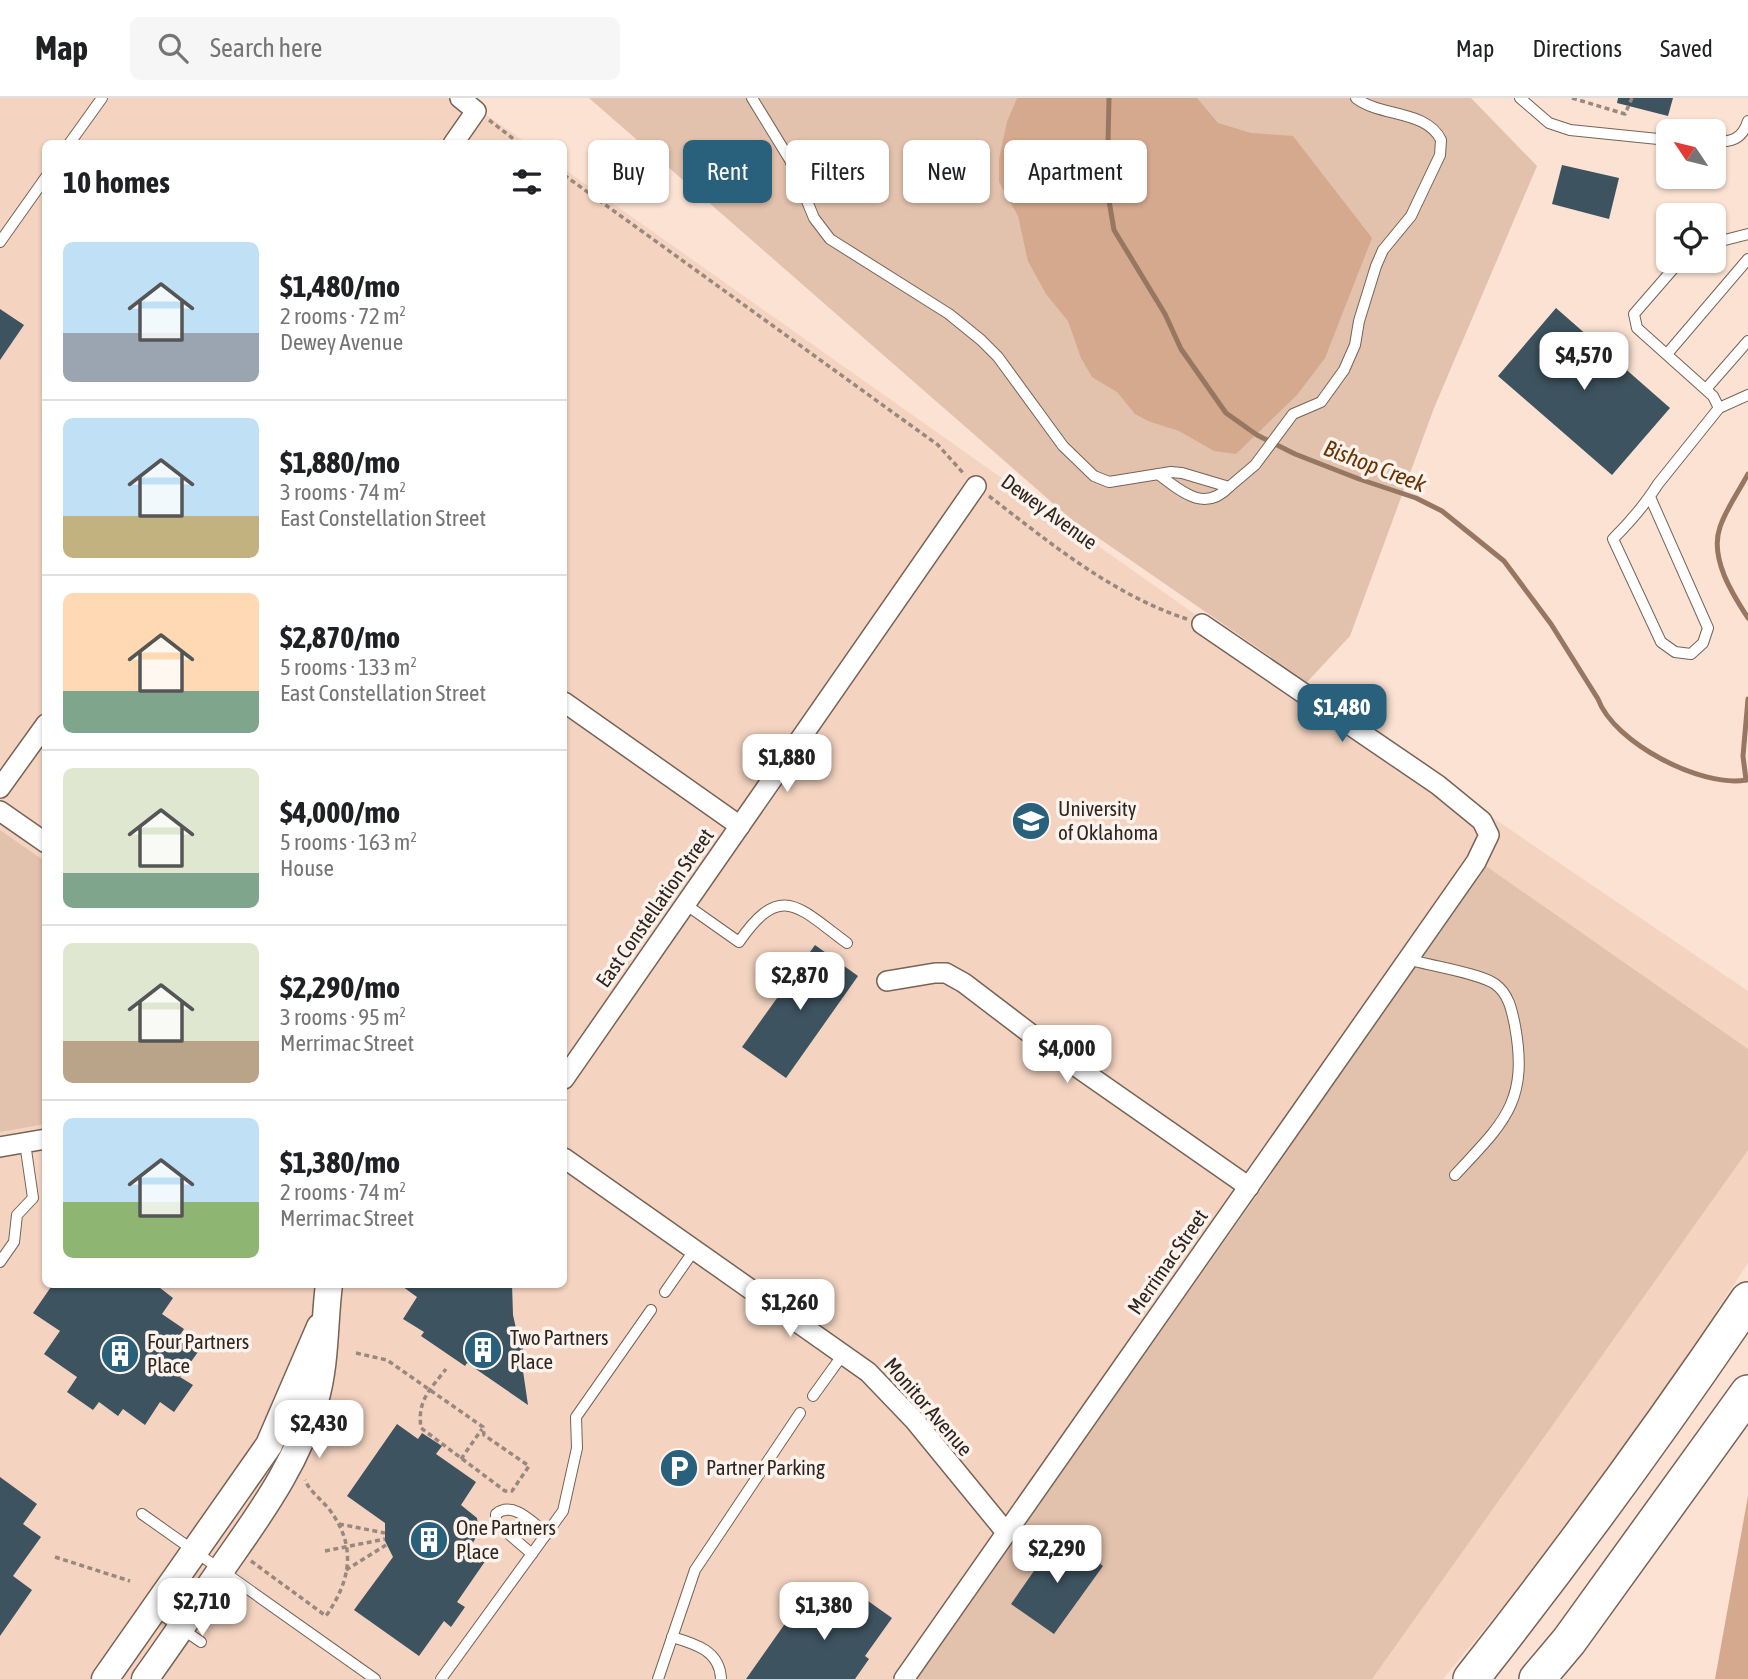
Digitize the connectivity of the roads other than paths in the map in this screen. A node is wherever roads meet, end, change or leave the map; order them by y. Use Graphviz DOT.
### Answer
graph roads {
  1 [pos="102,98"];
  2 [pos="460,98"];
  3 [pos="752,98"];
  4 [pos="1356,98"];
  5 [pos="1520,98"];
  6 [pos="1748,121"];
  7 [pos="1656,139"];
  8 [pos="72,140"];
  9 [pos="456,140"];
  10 [pos="1726,142"];
  11 [pos="42,183"];
  12 [pos="1748,234"];
  13 [pos="1726,239"];
  14 [pos="0,242"];
  15 [pos="1748,259"];
  16 [pos="1670,273"];
  17 [pos="1748,341"];
  18 [pos="1667,355"];
  19 [pos="1706,389"];
  20 [pos="1748,395"];
  21 [pos="1719,408"];
  22 [pos="1158,474"];
  23 [pos="976,486"];
  24 [pos="1229,487"];
  25 [pos="1650,497"];
  26 [pos="1202,624"];
  27 [pos="567,704"];
  28 [pos="42,729"];
  29 [pos="0,788"];
  30 [pos="0,811"];
  31 [pos="740,826"];
  32 [pos="42,841"];
  33 [pos="685,904"];
  34 [pos="848,943"];
  35 [pos="1408,959"];
  36 [pos="887,981"];
  37 [pos="567,1075"];
  38 [pos="42,1140"];
  39 [pos="25,1143"];
  40 [pos="0,1147"];
  41 [pos="567,1160"];
  42 [pos="1455,1175"];
  43 [pos="1249,1187"];
  44 [pos="695,1249"];
  45 [pos="0,1262"];
  46 [pos="329,1288"];
  47 [pos="665,1292"];
  48 [pos="1748,1300"];
  49 [pos="651,1310"];
  50 [pos="844,1353"];
  51 [pos="1748,1393"];
  52 [pos="813,1396"];
  53 [pos="800,1413"];
  54 [pos="275,1474"];
  55 [pos="142,1514"];
  56 [pos="1005,1531"];
  57 [pos="547,1534"];
  58 [pos="196,1551"];
  59 [pos="532,1554"];
  60 [pos="221,1570"];
  61 [pos="155,1609"];
  62 [pos="191,1635"];
  63 [pos="672,1637"];
  64 [pos="105,1679"];
  65 [pos="145,1679"];
  66 [pos="375,1679"];
  67 [pos="441,1679"];
  68 [pos="658,1679"];
  69 [pos="721,1679"];
  70 [pos="904,1679"];
  71 [pos="1471,1679"];
  72 [pos="1537,1679"];
  1 -- 8 [label="lane"];
  2 -- 9 [label="street"];
  3 -- 22 [label="lane"];
  4 -- 24 [label="lane"];
  5 -- 7 [label="lane"];
  6 -- 10 [label="lane"];
  11 -- 14 [label="lane"];
  12 -- 13 [label="lane"];
  15 -- 18 [label="lane"];
  16 -- 18 [label="lane"];
  17 -- 19 [label="lane"];
  18 -- 19 [label="lane"];
  19 -- 21 [label="lane"];
  20 -- 21 [label="lane"];
  21 -- 25 [label="lane"];
  22 -- 24 [label="lane"];
  22 -- 24 [label="lane"];
  23 -- 31 [label="street, East Constellation Street"];
  25 -- 25 [label="lane"];
  26 -- 35 [label="street, Merrimac Street"];
  27 -- 31 [label="street"];
  28 -- 29 [label="street"];
  30 -- 32 [label="street"];
  31 -- 33 [label="street, East Constellation Street"];
  33 -- 34 [label="lane"];
  33 -- 37 [label="street, East Constellation Street"];
  35 -- 42 [label="lane"];
  35 -- 43 [label="street, Merrimac Street"];
  36 -- 43 [label="street"];
  38 -- 39 [label="street"];
  39 -- 40 [label="street"];
  39 -- 45 [label="lane"];
  41 -- 44 [label="street, Monitor Avenue"];
  43 -- 56 [label="street, Merrimac Street"];
  44 -- 47 [label="lane"];
  44 -- 50 [label="street, Monitor Avenue"];
  46 -- 54 [label="street"];
  48 -- 71 [label="highway"];
  49 -- 57 [label="lane"];
  50 -- 52 [label="lane"];
  50 -- 56 [label="street, Monitor Avenue"];
  51 -- 72 [label="highway"];
  53 -- 63 [label="lane"];
  54 -- 58 [label="street"];
  54 -- 60 [label="street"];
  55 -- 58 [label="lane"];
  56 -- 70 [label="street, Merrimac Street"];
  57 -- 59 [label="lane"];
  57 -- 59 [label="lane"];
  58 -- 60 [label="lane"];
  58 -- 61 [label="street"];
  59 -- 67 [label="lane"];
  60 -- 62 [label="street"];
  60 -- 66 [label="lane"];
  61 -- 62 [label="lane"];
  61 -- 64 [label="street"];
  62 -- 65 [label="street"];
  63 -- 68 [label="lane"];
  63 -- 69 [label="lane"];
}
